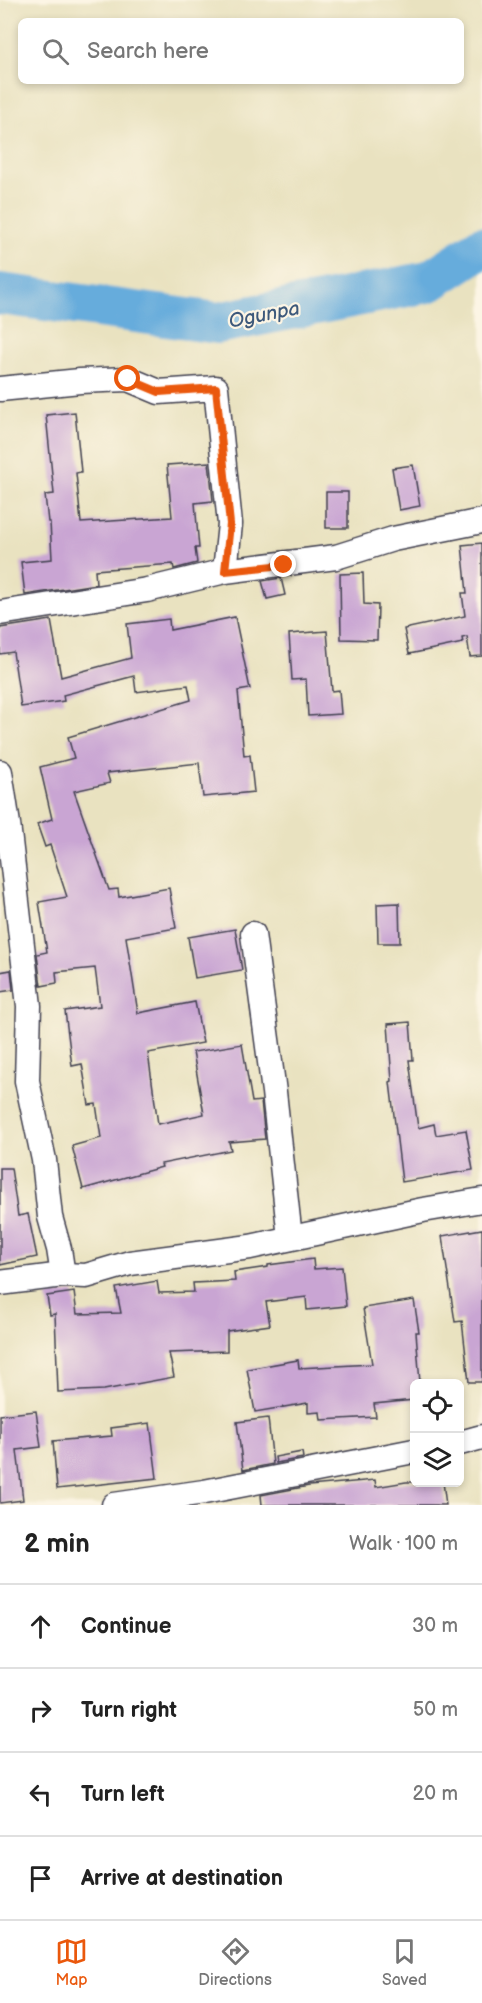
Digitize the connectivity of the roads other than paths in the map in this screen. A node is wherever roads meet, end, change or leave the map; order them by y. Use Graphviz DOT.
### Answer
graph roads {
  1 [pos="0,389"];
  2 [pos="482,521"];
  3 [pos="225,571"];
  4 [pos="0,613"];
  5 [pos="0,772"];
  6 [pos="253,934"];
  7 [pos="482,1200"];
  8 [pos="290,1238"];
  9 [pos="63,1275"];
  10 [pos="0,1283"];
  11 [pos="482,1437"];
  12 [pos="464,1442"];
  13 [pos="410,1452"];
  14 [pos="114,1505"];
  1 -- 3 [label="street"];
  2 -- 3 [label="street"];
  3 -- 4 [label="street"];
  5 -- 9 [label="street"];
  6 -- 8 [label="street"];
  7 -- 8 [label="street"];
  8 -- 9 [label="street"];
  9 -- 10 [label="street"];
  11 -- 12 [label="street"];
  13 -- 14 [label="street"];
}
